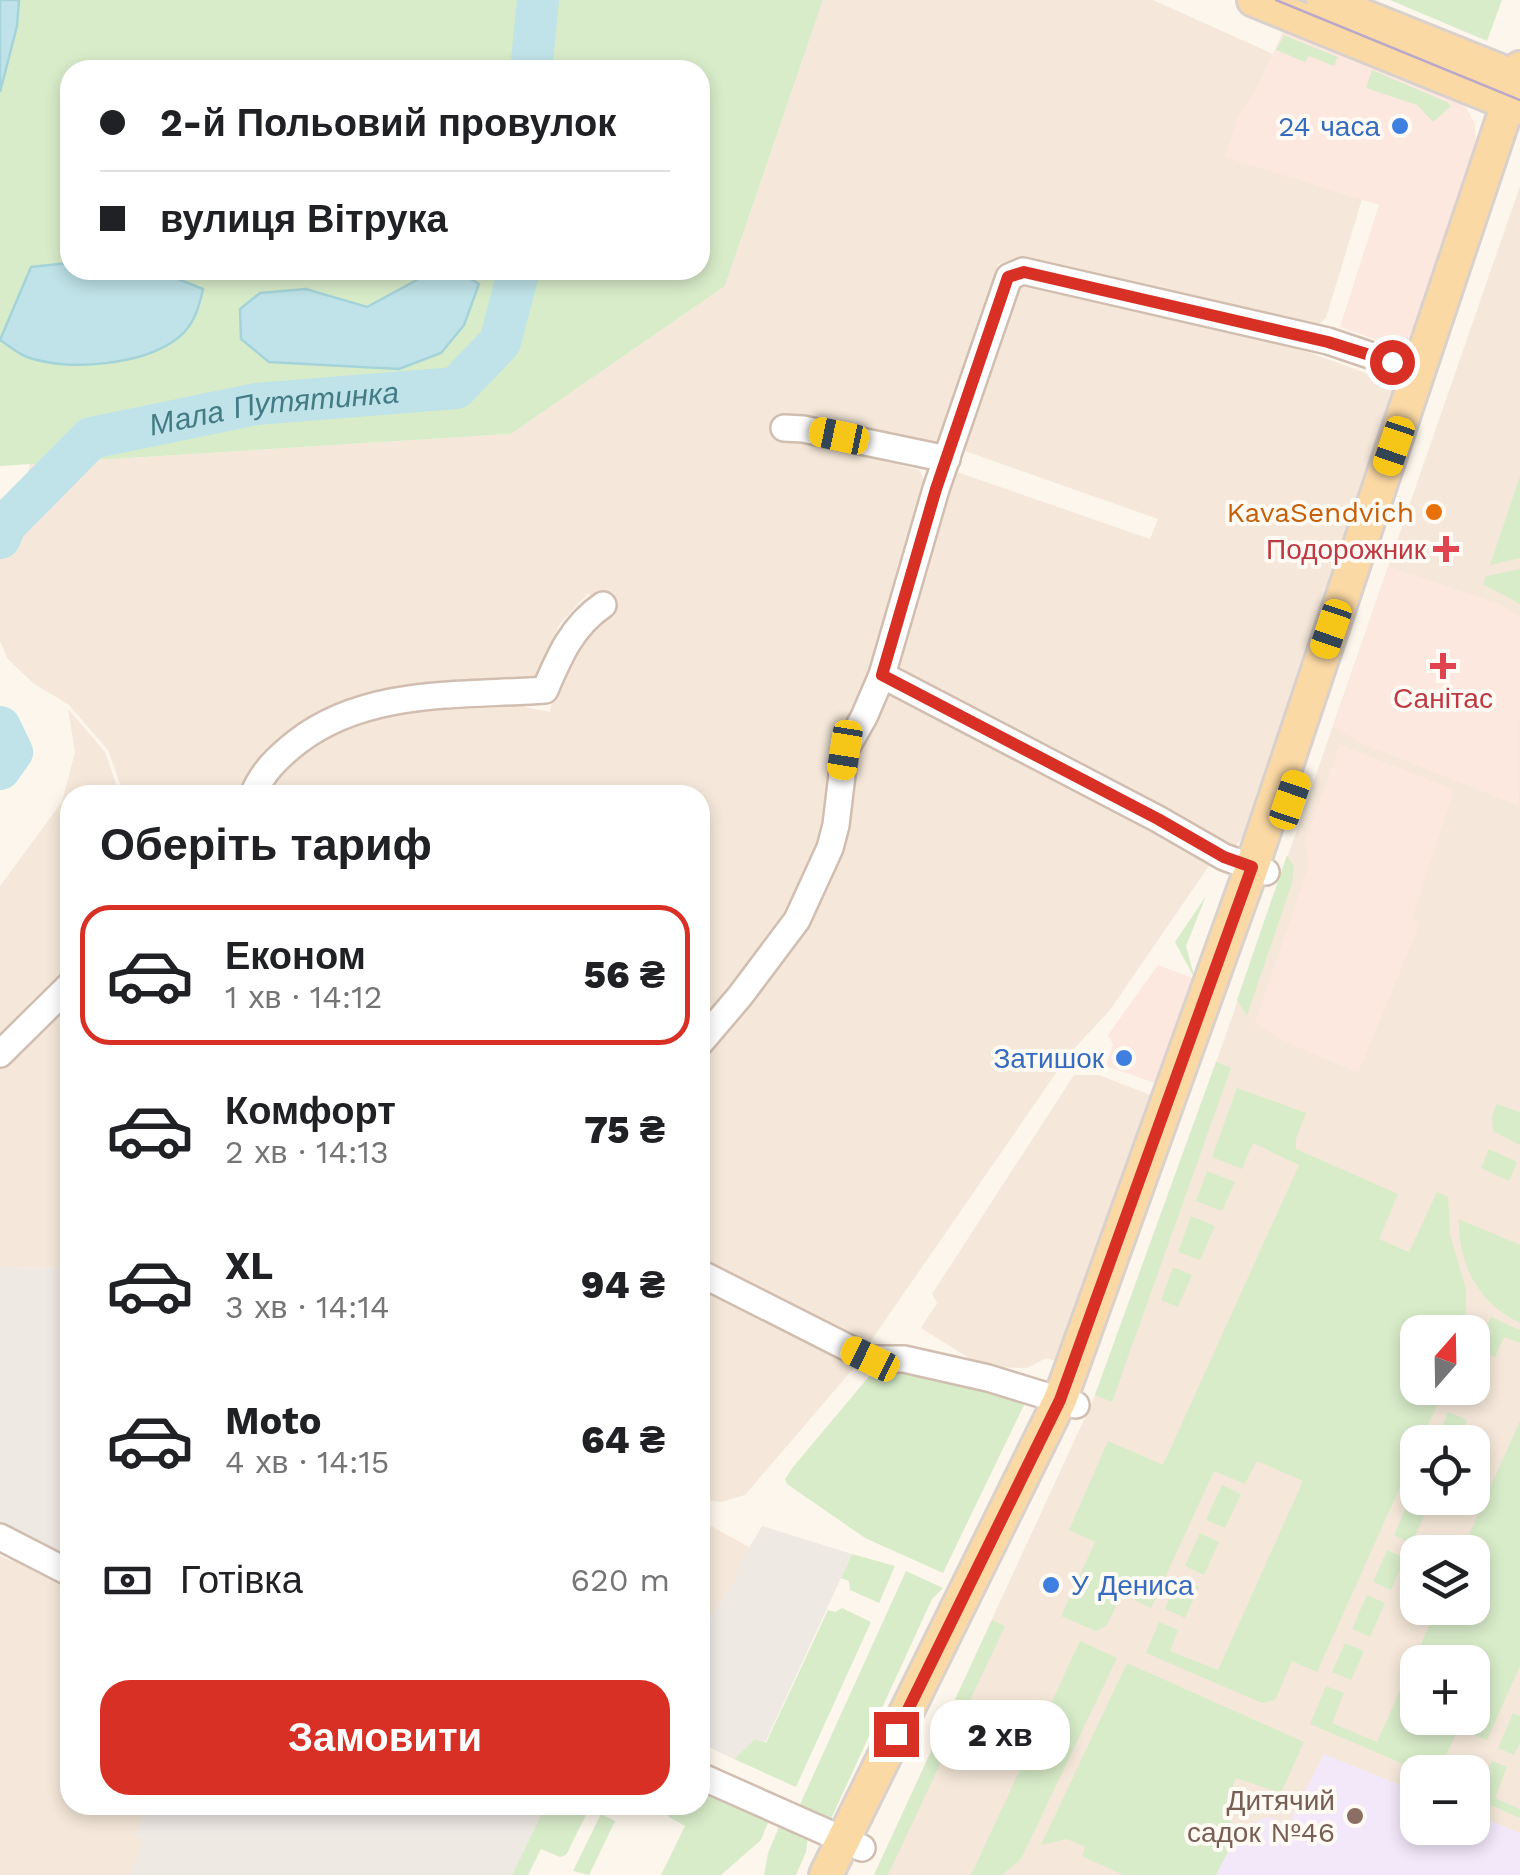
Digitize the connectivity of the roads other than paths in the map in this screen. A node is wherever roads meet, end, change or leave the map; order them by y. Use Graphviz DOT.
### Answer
graph roads {
  1 [pos="1254,0"];
  2 [pos="1323,0"];
  3 [pos="1518,93"];
  4 [pos="1420,372"];
  5 [pos="784,428"];
  6 [pos="947,459"];
  7 [pos="603,605"];
  8 [pos="882,675"];
  9 [pos="257,785"];
  10 [pos="1259,869"];
  11 [pos="60,995"];
  12 [pos="710,1031"];
  13 [pos="0,1054"];
  14 [pos="710,1278"];
  15 [pos="1068,1402"];
  16 [pos="0,1537"];
  17 [pos="60,1568"];
  18 [pos="710,1781"];
  19 [pos="851,1855"];
  20 [pos="826,1875"];
  1 -- 3 [label="main road"];
  2 -- 3 [label="main road"];
  3 -- 4 [label="main road"];
  3 -- 10 [label="main road"];
  4 -- 6 [label="street"];
  4 -- 10 [label="main road"];
  5 -- 6 [label="street"];
  6 -- 8 [label="street"];
  7 -- 9 [label="street"];
  8 -- 10 [label="street"];
  8 -- 12 [label="street"];
  10 -- 15 [label="main road"];
  11 -- 13 [label="street"];
  14 -- 15 [label="street"];
  15 -- 19 [label="main road"];
  16 -- 17 [label="street"];
  18 -- 19 [label="street"];
  19 -- 20 [label="main road"];
}
